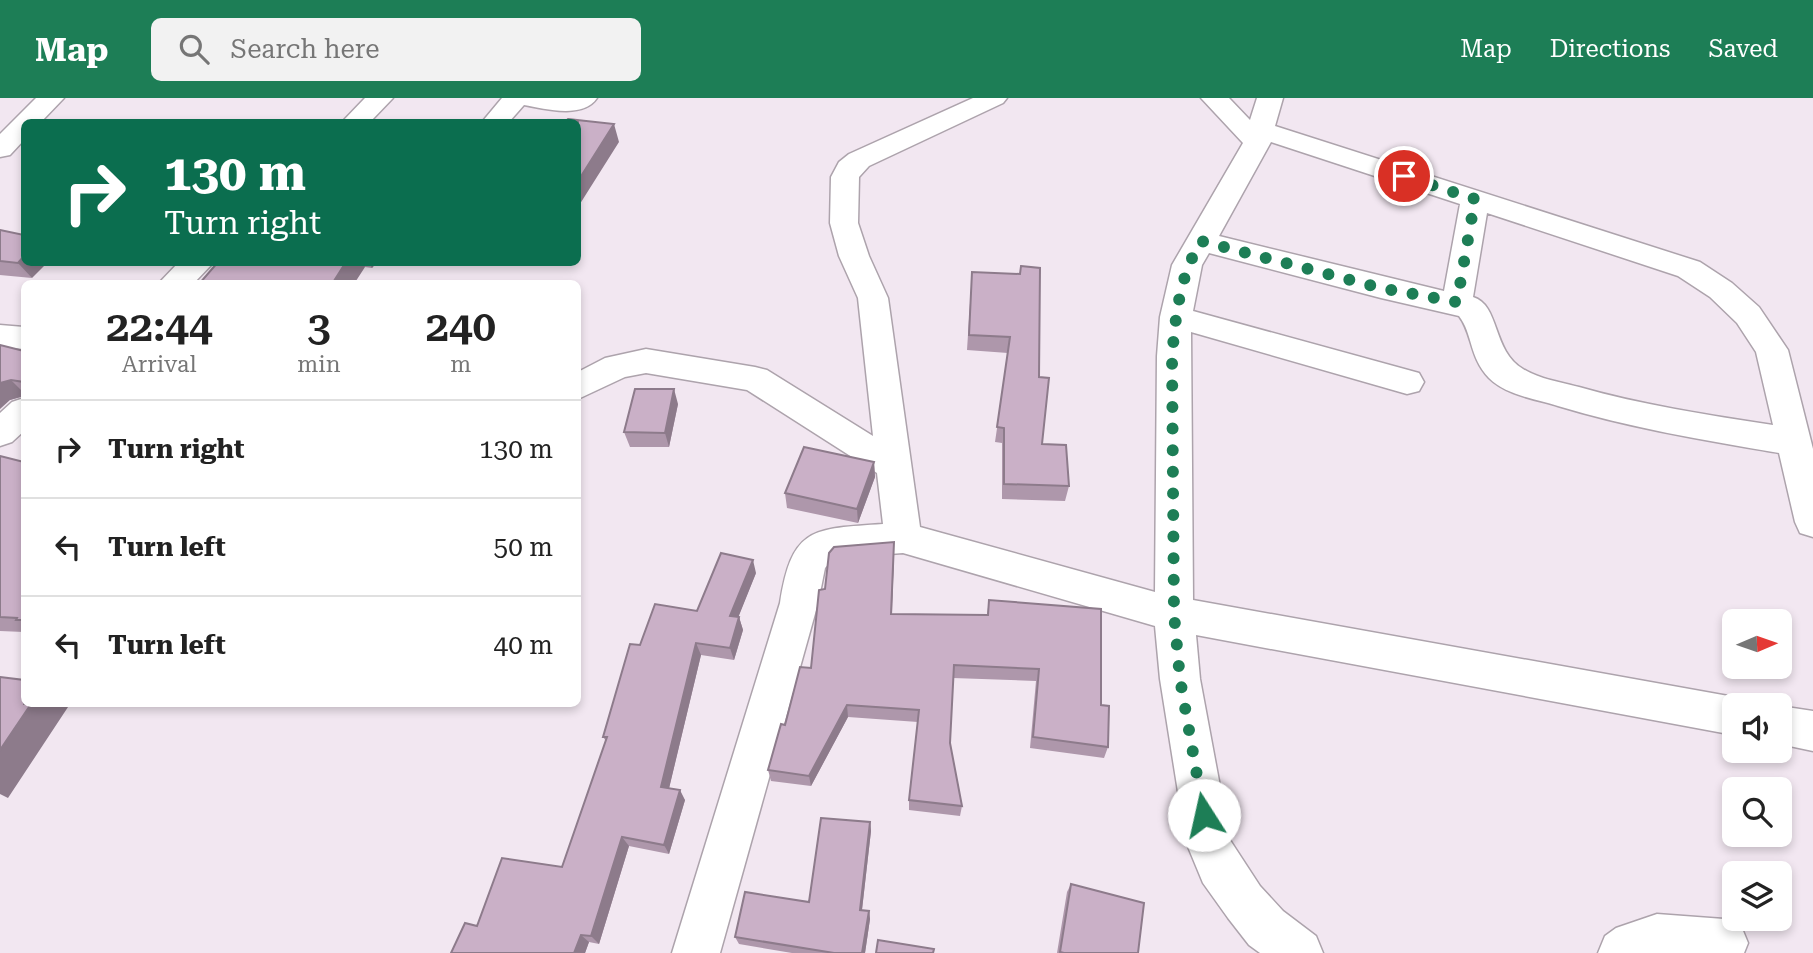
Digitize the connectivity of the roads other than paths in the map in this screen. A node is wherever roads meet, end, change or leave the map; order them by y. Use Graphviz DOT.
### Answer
graph roads {
  1 [pos="51,98"];
  2 [pos="380,98"];
  3 [pos="516,98"];
  4 [pos="526,98"];
  5 [pos="994,98"];
  6 [pos="1214,98"];
  7 [pos="1270,98"];
  8 [pos="572,108"];
  9 [pos="31,119"];
  10 [pos="358,119"];
  11 [pos="498,119"];
  12 [pos="21,129"];
  13 [pos="1259,136"];
  14 [pos="0,149"];
  15 [pos="1475,199"];
  16 [pos="1201,241"];
  17 [pos="194,266"];
  18 [pos="178,280"];
  19 [pos="1457,302"];
  20 [pos="1176,317"];
  21 [pos="0,336"];
  22 [pos="21,338"];
  23 [pos="1407,382"];
  24 [pos="581,385"];
  25 [pos="21,414"];
  26 [pos="0,433"];
  27 [pos="1794,442"];
  28 [pos="895,467"];
  29 [pos="1813,522"];
  30 [pos="903,538"];
  31 [pos="1174,614"];
  32 [pos="1722,714"];
  33 [pos="1792,727"];
  34 [pos="1813,731"];
  35 [pos="1724,943"];
  36 [pos="696,953"];
  37 [pos="1299,953"];
  38 [pos="1622,953"];
  1 -- 9 [label="street"];
  2 -- 10 [label="street"];
  3 -- 11 [label="street"];
  4 -- 8 [label="street"];
  5 -- 28 [label="street"];
  6 -- 13 [label="street"];
  7 -- 13 [label="street"];
  12 -- 14 [label="street"];
  13 -- 15 [label="street"];
  13 -- 16 [label="street"];
  15 -- 19 [label="street"];
  15 -- 27 [label="street"];
  16 -- 19 [label="street"];
  16 -- 20 [label="street"];
  17 -- 18 [label="street"];
  19 -- 27 [label="street"];
  20 -- 23 [label="street"];
  20 -- 31 [label="street"];
  21 -- 22 [label="street"];
  24 -- 28 [label="street"];
  25 -- 26 [label="street"];
  27 -- 29 [label="street"];
  28 -- 30 [label="street"];
  30 -- 31 [label="street"];
  30 -- 36 [label="street"];
  31 -- 32 [label="street"];
  31 -- 37 [label="street"];
  33 -- 34 [label="street"];
  35 -- 38 [label="street"];
}
